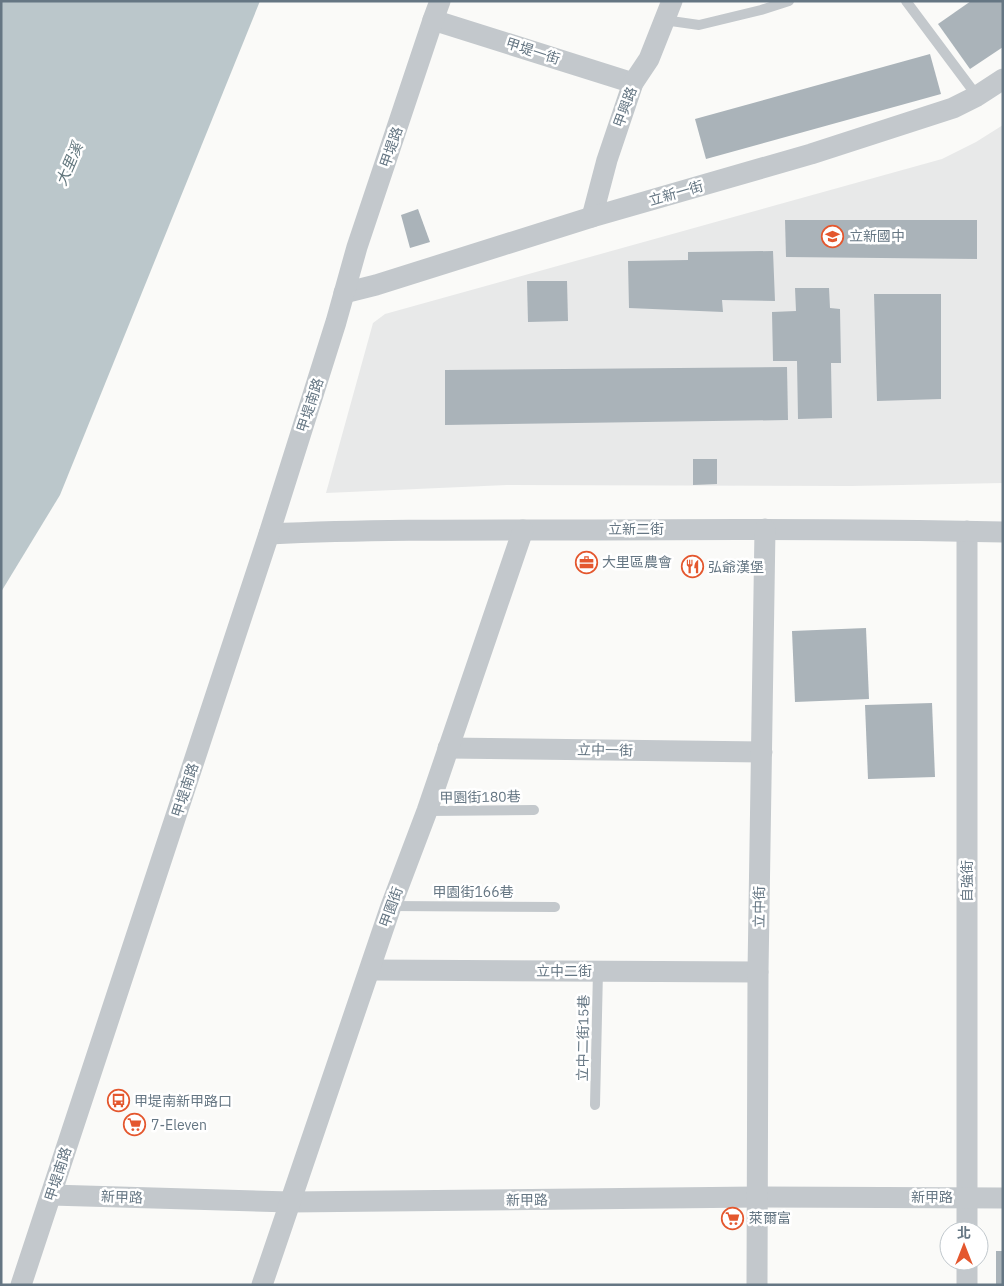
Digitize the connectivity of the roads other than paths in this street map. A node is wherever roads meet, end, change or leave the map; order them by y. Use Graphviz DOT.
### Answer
graph roads {
  1 [pos="789,1"];
  2 [pos="906,1"];
  3 [pos="437,10"];
  4 [pos="668,10"];
  5 [pos="1003,79"];
  6 [pos="633,83"];
  7 [pos="977,96"];
  8 [pos="592,217"];
  9 [pos="344,293"];
  10 [pos="765,529"];
  11 [pos="523,530"];
  12 [pos="967,531"];
  13 [pos="1003,532"];
  14 [pos="269,534"];
  15 [pos="448,748"];
  16 [pos="762,752"];
  17 [pos="534,810"];
  18 [pos="427,811"];
  19 [pos="391,906"];
  20 [pos="555,906"];
  21 [pos="370,970"];
  22 [pos="598,972"];
  23 [pos="758,972"];
  24 [pos="595,1105"];
  25 [pos="51,1194"];
  26 [pos="756,1197"];
  27 [pos="967,1197"];
  28 [pos="1003,1198"];
  29 [pos="290,1202"];
  30 [pos="967,1221"];
  31 [pos="967,1271"];
  32 [pos="22,1285"];
  33 [pos="262,1285"];
  34 [pos="757,1285"];
  35 [pos="967,1285"];
  1 -- 4 [label="lane"];
  2 -- 7 [label="lane"];
  3 -- 6 [label="street, 甲堤一街"];
  3 -- 9 [label="street, 甲堤路"];
  4 -- 6 [label="street, 甲興路"];
  5 -- 7 [label="street, 立新一街"];
  6 -- 8 [label="street, 甲興路"];
  7 -- 8 [label="street, 立新一街"];
  8 -- 9 [label="street, 立新一街"];
  9 -- 14 [label="street, 甲堤南路"];
  10 -- 11 [label="street, 立新二街"];
  10 -- 12 [label="street, 立新二街"];
  10 -- 16 [label="street, 立中街"];
  11 -- 14 [label="street, 立新二街"];
  11 -- 15 [label="street, 甲園街"];
  12 -- 13 [label="street, 立新二街"];
  12 -- 27 [label="street, 自強街"];
  14 -- 25 [label="street, 甲堤南路"];
  15 -- 16 [label="street, 立中一街"];
  15 -- 18 [label="street, 甲園街"];
  16 -- 23 [label="street, 立中街"];
  17 -- 18 [label="lane, 甲園街180巷"];
  18 -- 19 [label="street, 甲園街"];
  19 -- 20 [label="lane, 甲園街166巷"];
  19 -- 21 [label="street, 甲園街"];
  21 -- 22 [label="street, 立中二街"];
  21 -- 29 [label="street, 甲園街"];
  22 -- 23 [label="street, 立中二街"];
  22 -- 24 [label="lane, 立中二街15巷"];
  23 -- 26 [label="street, 立中街"];
  25 -- 29 [label="street, 新甲路"];
  25 -- 32 [label="street, 甲堤南路"];
  26 -- 27 [label="street, 新甲路"];
  26 -- 29 [label="street, 新甲路"];
  26 -- 34 [label="street, 立中街"];
  27 -- 28 [label="street, 新甲路"];
  27 -- 30 [label="street, 自強街"];
  29 -- 33 [label="street, 甲園街"];
  31 -- 35 [label="street"];
}
